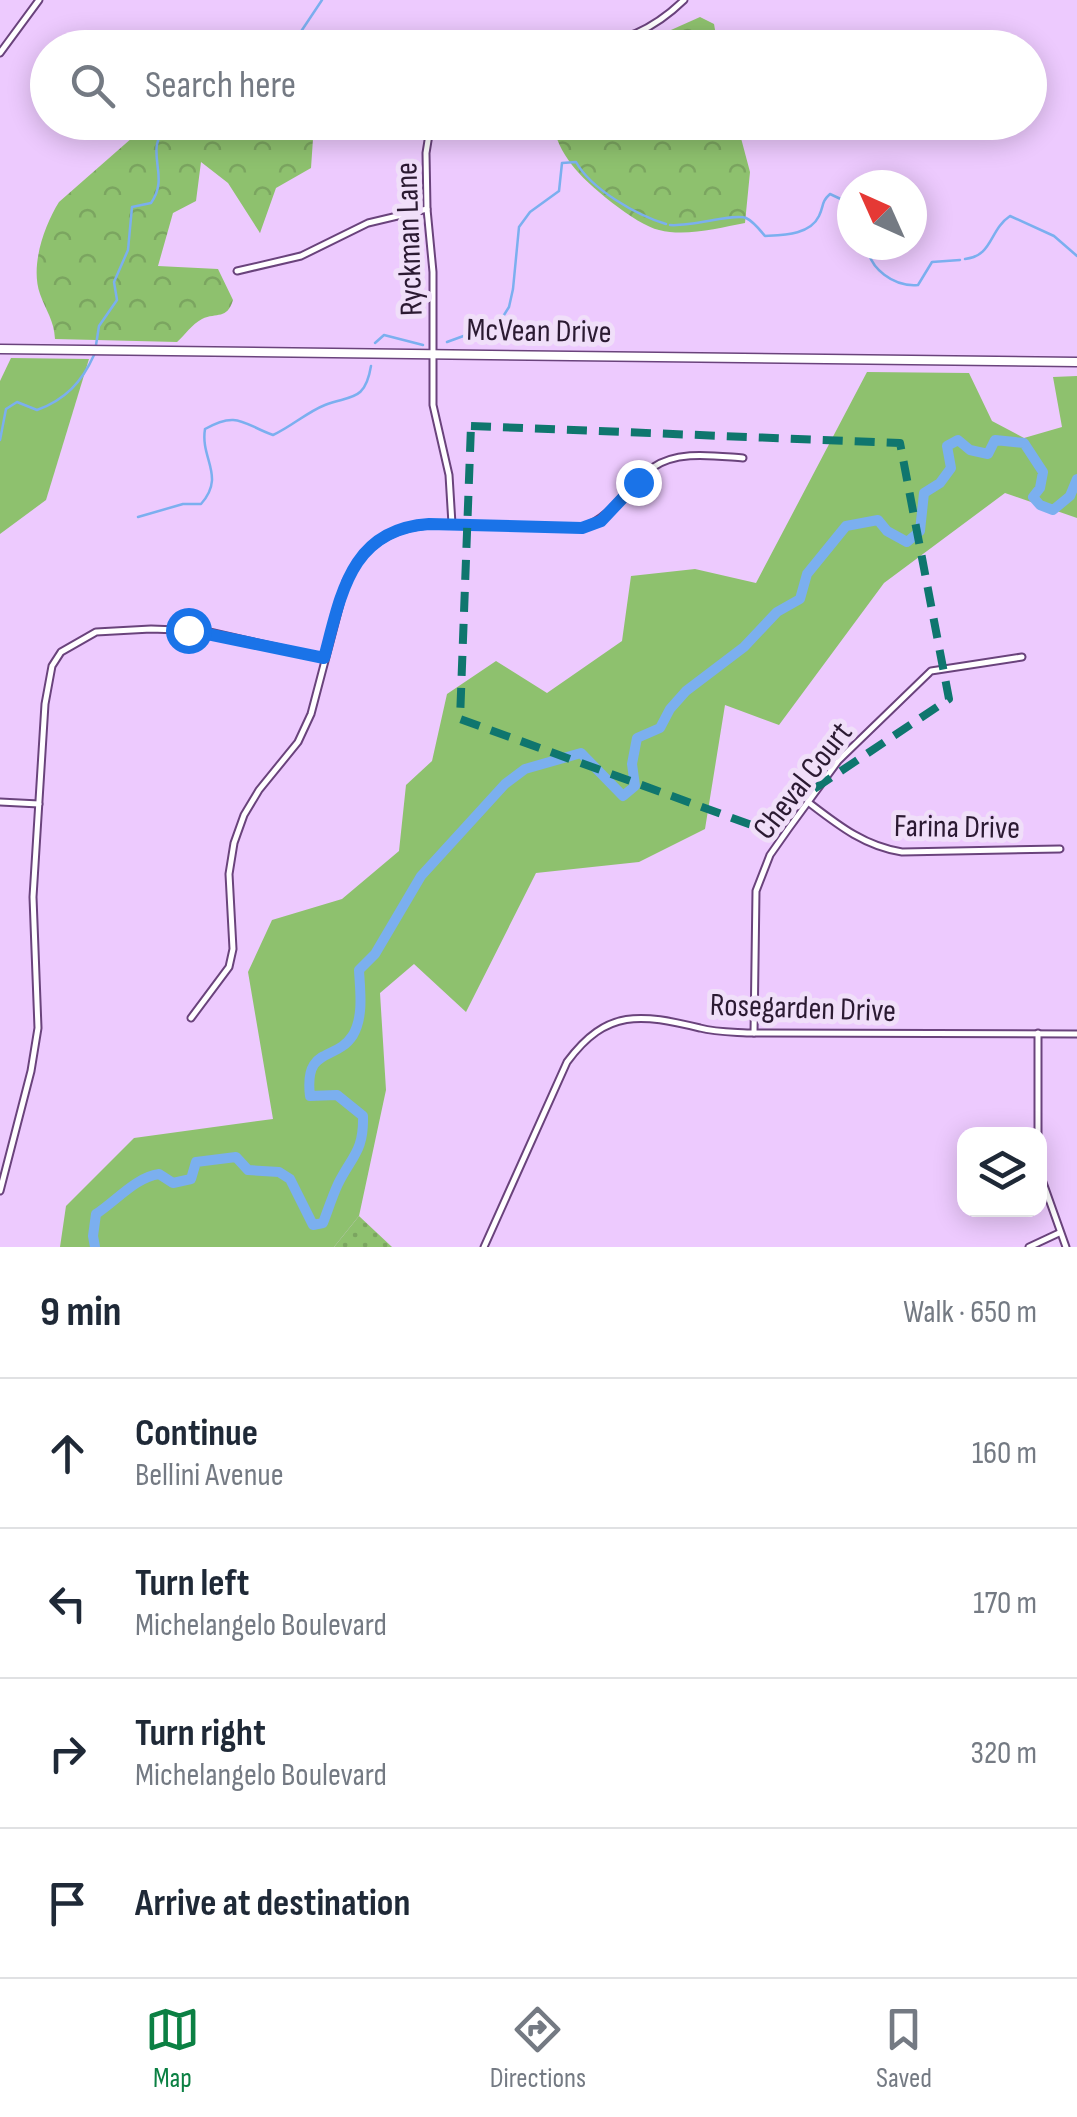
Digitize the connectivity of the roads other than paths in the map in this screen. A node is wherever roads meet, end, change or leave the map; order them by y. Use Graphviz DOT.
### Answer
graph roads {
  1 [pos="38,0"];
  2 [pos="684,0"];
  3 [pos="641,30"];
  4 [pos="0,53"];
  5 [pos="428,140"];
  6 [pos="427,209"];
  7 [pos="237,270"];
  8 [pos="0,349"];
  9 [pos="432,354"];
  10 [pos="1077,362"];
  11 [pos="743,458"];
  12 [pos="452,524"];
  13 [pos="1022,657"];
  14 [pos="324,658"];
  15 [pos="0,802"];
  16 [pos="808,802"];
  17 [pos="39,804"];
  18 [pos="1060,850"];
  19 [pos="191,1018"];
  20 [pos="754,1033"];
  21 [pos="1038,1033"];
  22 [pos="1077,1034"];
  23 [pos="1038,1127"];
  24 [pos="0,1191"];
  25 [pos="1047,1195"];
  26 [pos="1060,1234"];
  27 [pos="484,1247"];
  28 [pos="1030,1247"];
  29 [pos="1066,1247"];
  1 -- 4 [label="street"];
  2 -- 3 [label="street"];
  5 -- 6 [label="street, Ryckman Lane"];
  6 -- 7 [label="street"];
  6 -- 9 [label="street, Ryckman Lane"];
  8 -- 9 [label="main road, McVean Drive"];
  9 -- 10 [label="main road, McVean Drive"];
  9 -- 12 [label="street, Ryckman Lane"];
  11 -- 12 [label="street"];
  12 -- 14 [label="street"];
  13 -- 16 [label="street, Cheval Court"];
  14 -- 17 [label="street"];
  14 -- 19 [label="street"];
  15 -- 17 [label="street"];
  16 -- 18 [label="street, Farina Drive"];
  16 -- 20 [label="street, Cheval Court"];
  17 -- 24 [label="street"];
  20 -- 21 [label="street, Rosegarden Drive"];
  20 -- 27 [label="street, Rosegarden Drive"];
  21 -- 22 [label="street, Rosegarden Drive"];
  21 -- 23 [label="street"];
  25 -- 26 [label="street"];
  26 -- 28 [label="street"];
  26 -- 29 [label="street"];
}
